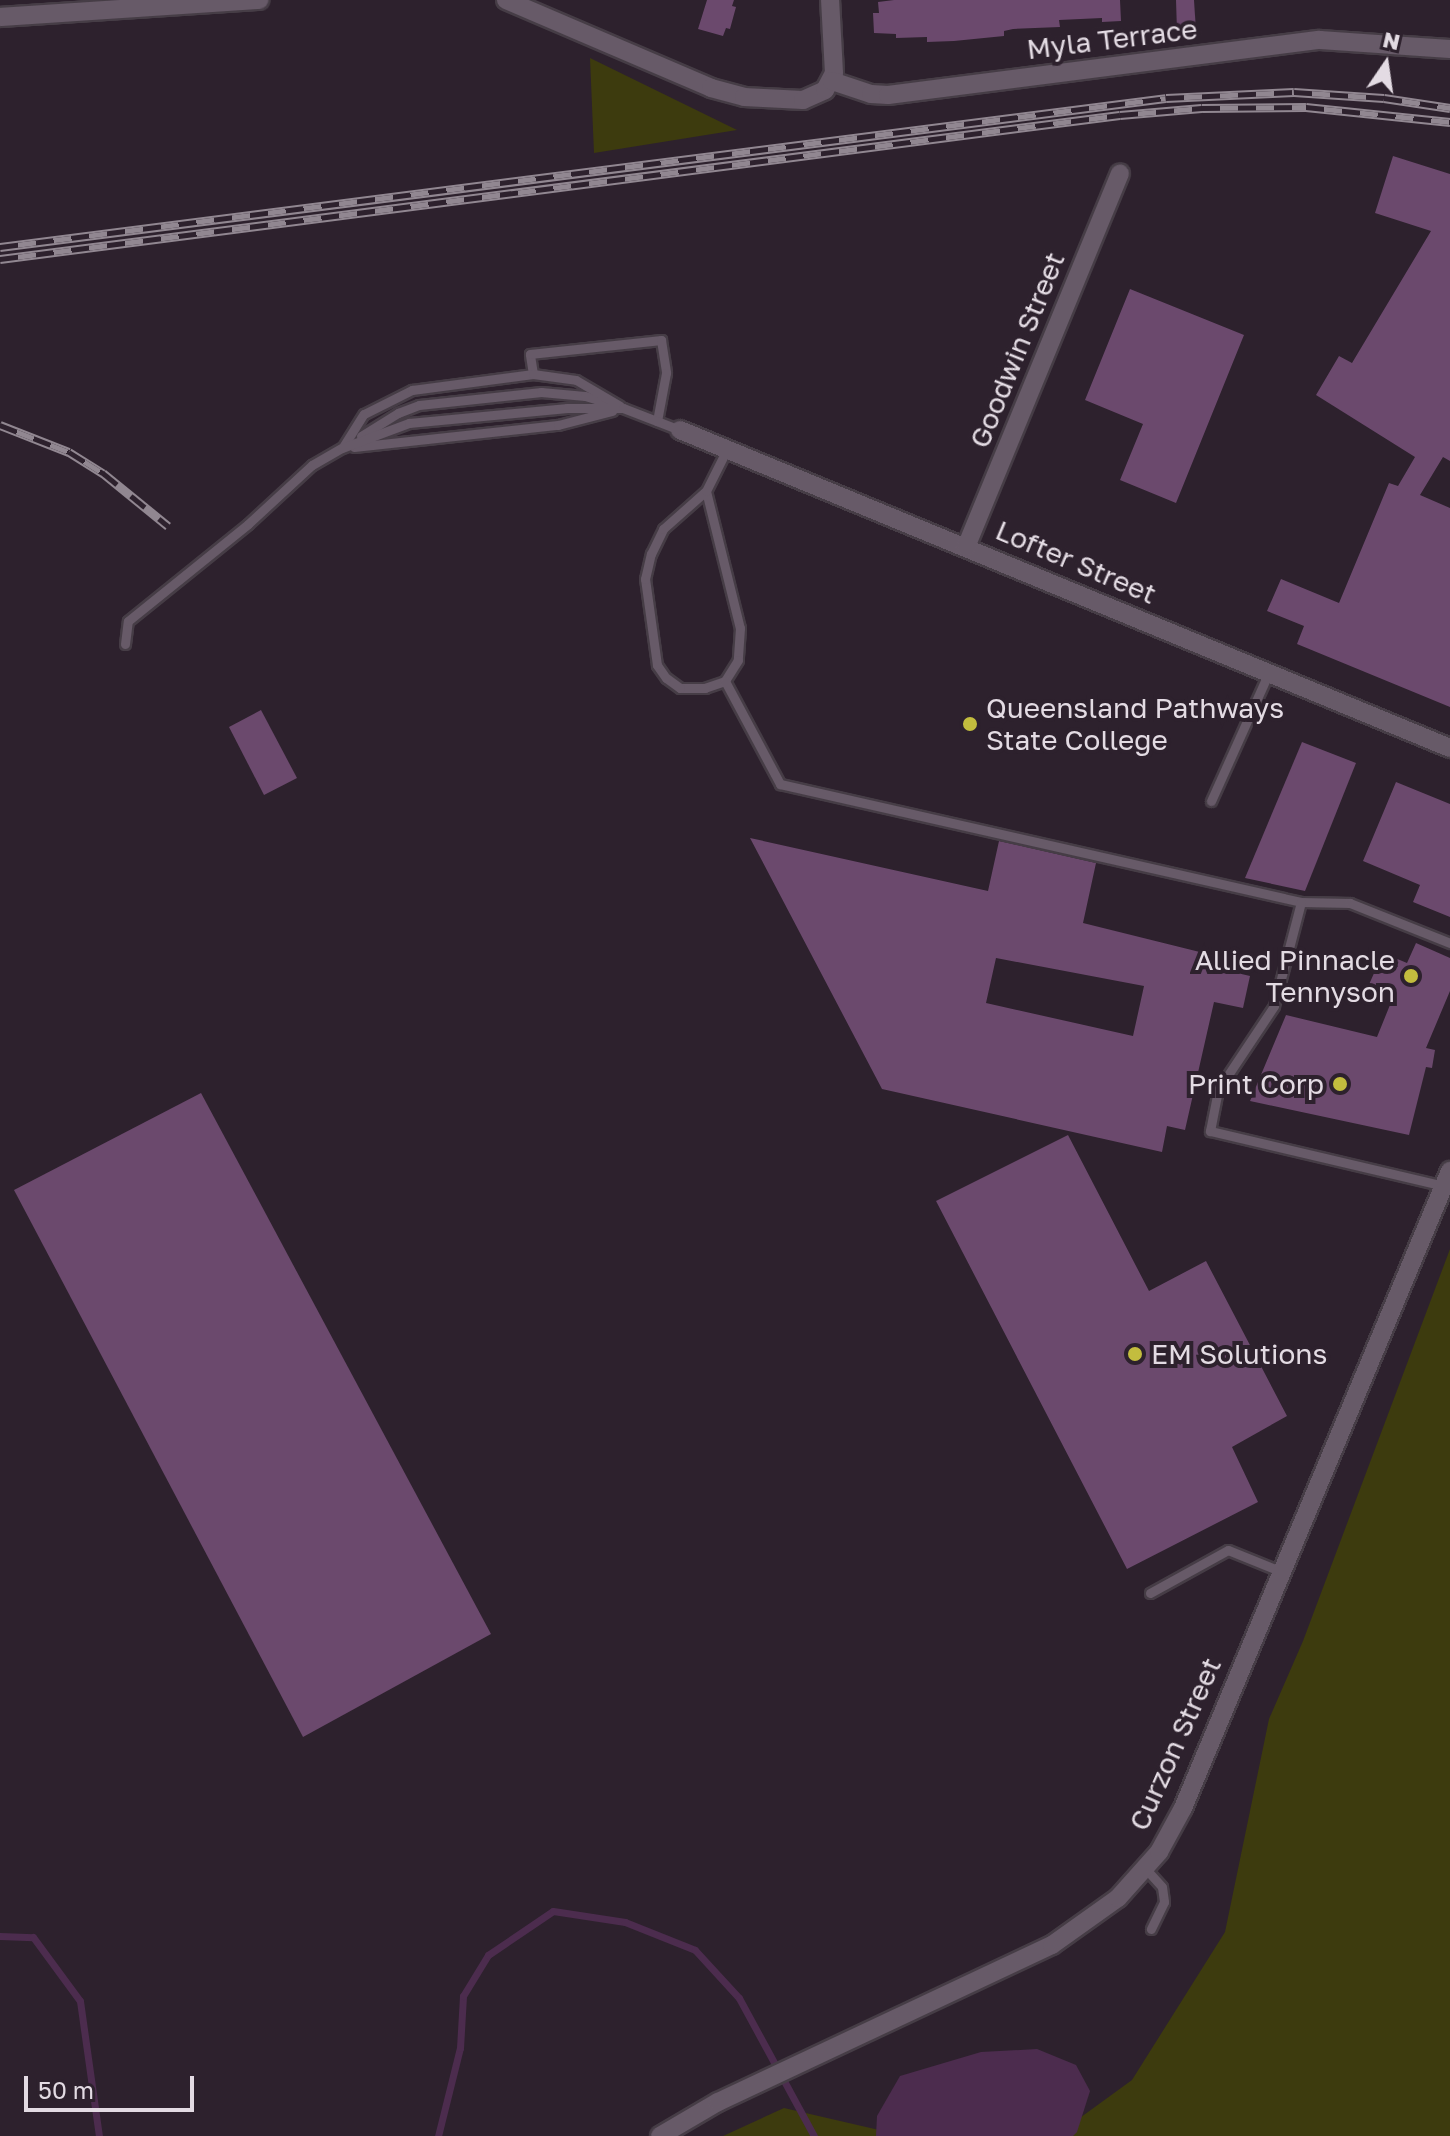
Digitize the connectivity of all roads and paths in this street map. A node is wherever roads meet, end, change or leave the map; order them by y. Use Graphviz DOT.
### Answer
graph roads {
  1 [pos="259,0"];
  2 [pos="506,0"];
  3 [pos="830,0"];
  4 [pos="0,17"];
  5 [pos="1450,49"];
  6 [pos="832,81"];
  7 [pos="1120,174"];
  8 [pos="533,374"];
  9 [pos="623,408"];
  10 [pos="657,421"];
  11 [pos="680,430"];
  12 [pos="342,448"];
  13 [pos="727,449"];
  14 [pos="706,491"];
  15 [pos="966,547"];
  16 [pos="125,644"];
  17 [pos="1269,672"];
  18 [pos="725,681"];
  19 [pos="1450,748"];
  20 [pos="1211,801"];
  21 [pos="1301,902"];
  22 [pos="1450,943"];
  23 [pos="1447,1178"];
  24 [pos="1280,1571"];
  25 [pos="1150,1593"];
  26 [pos="1145,1868"];
  27 [pos="1151,1929"];
  28 [pos="660,2136"];
  1 -- 4 [label="street"];
  2 -- 6 [label="street"];
  3 -- 6 [label="street"];
  5 -- 6 [label="street, Myla Terrace"];
  7 -- 15 [label="street, Goodwin Street"];
  8 -- 9 [label="lane"];
  8 -- 10 [label="lane"];
  8 -- 12 [label="lane"];
  9 -- 10 [label="lane"];
  9 -- 12 [label="lane"];
  9 -- 12 [label="lane"];
  9 -- 12 [label="lane"];
  10 -- 11 [label="lane"];
  11 -- 13 [label="street, Lofter Street"];
  12 -- 16 [label="lane"];
  13 -- 14 [label="lane"];
  13 -- 15 [label="street, Lofter Street"];
  14 -- 18 [label="lane"];
  14 -- 18 [label="lane"];
  15 -- 17 [label="street, Lofter Street"];
  17 -- 19 [label="street, Lofter Street"];
  17 -- 20 [label="lane"];
  18 -- 21 [label="lane"];
  21 -- 22 [label="lane"];
  21 -- 23 [label="lane"];
  23 -- 24 [label="street, Curzon Street"];
  24 -- 25 [label="lane"];
  24 -- 26 [label="street, Curzon Street"];
  26 -- 27 [label="lane"];
  26 -- 28 [label="street, Curzon Street"];
}
